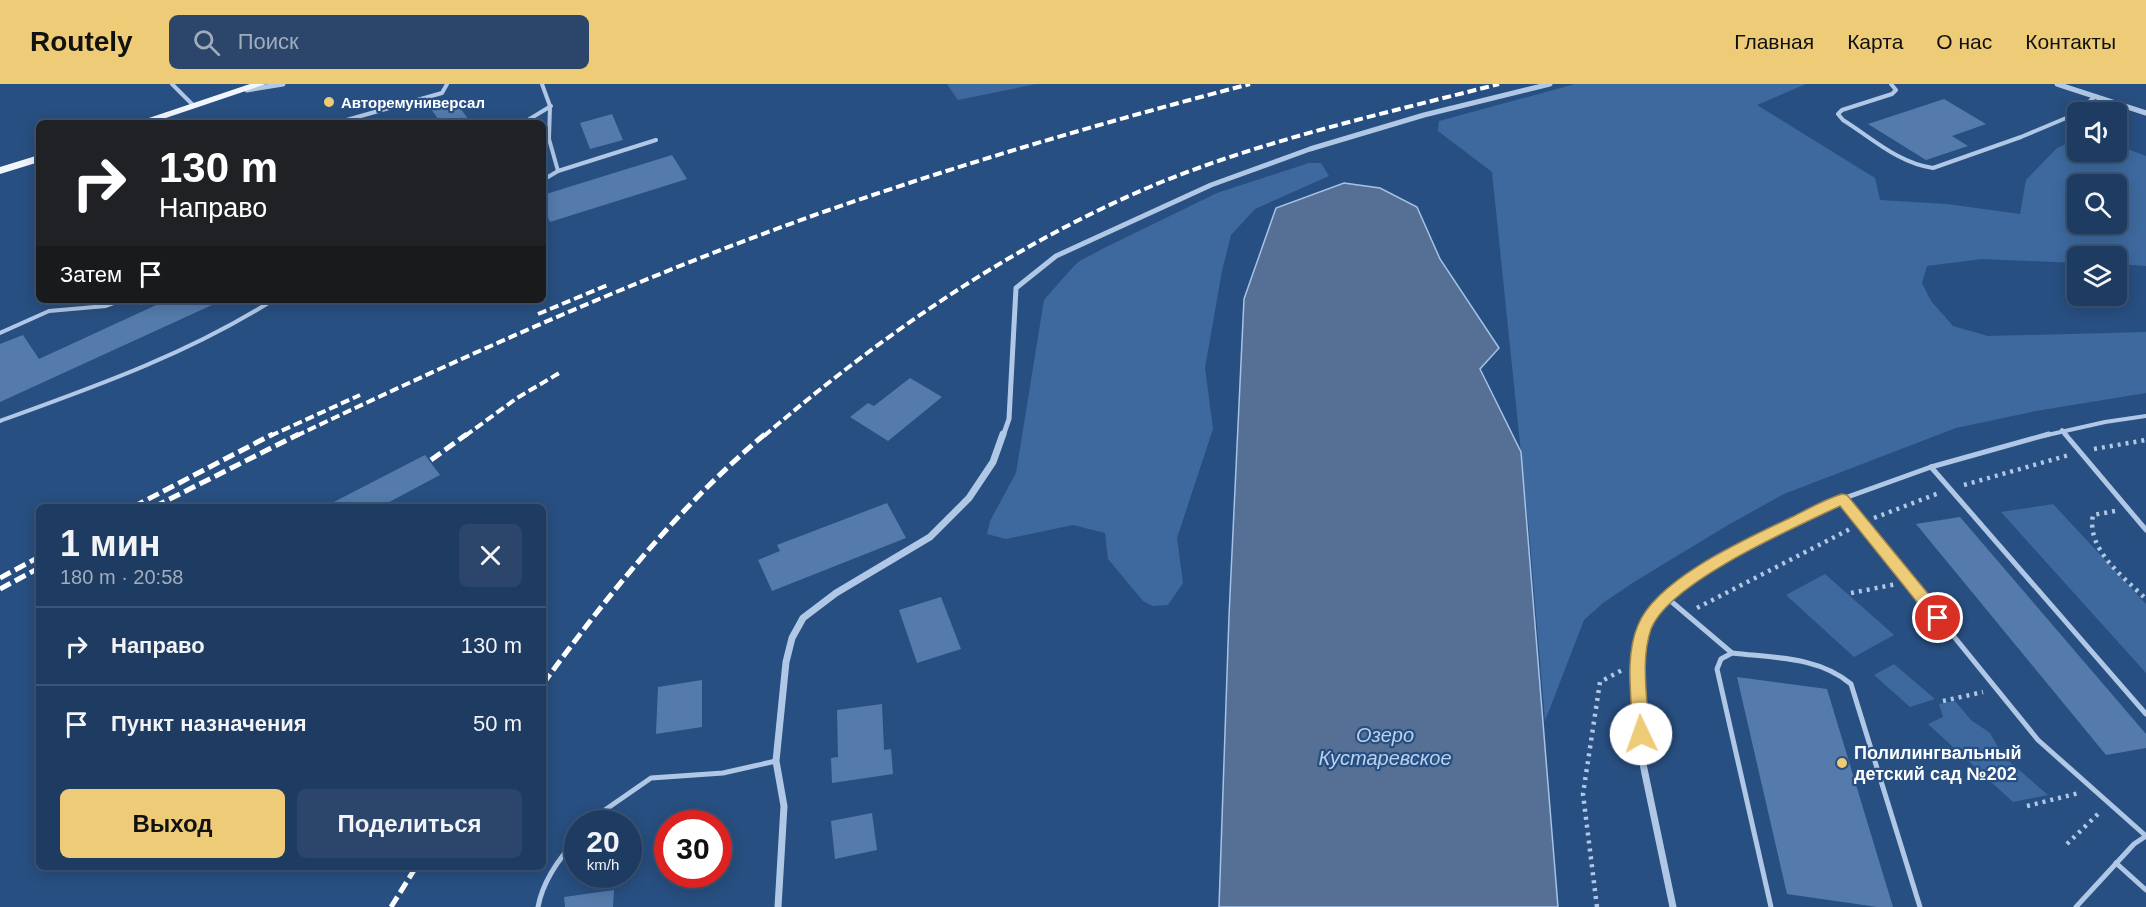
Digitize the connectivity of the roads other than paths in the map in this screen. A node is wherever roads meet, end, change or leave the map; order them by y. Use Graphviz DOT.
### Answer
graph roads {
  1 [pos="172,84"];
  2 [pos="261,84"];
  3 [pos="283,84"];
  4 [pos="447,84"];
  5 [pos="542,84"];
  6 [pos="1551,84"];
  7 [pos="1891,84"];
  8 [pos="2057,84"];
  9 [pos="246,90"];
  10 [pos="2095,96"];
  11 [pos="2089,102"];
  12 [pos="194,106"];
  13 [pos="551,106"];
  14 [pos="2146,113"];
  15 [pos="2067,118"];
  16 [pos="150,120"];
  17 [pos="347,120"];
  18 [pos="528,120"];
  19 [pos="657,140"];
  20 [pos="36,159"];
  21 [pos="0,171"];
  22 [pos="558,171"];
  23 [pos="546,178"];
  24 [pos="114,303"];
  25 [pos="269,303"];
  26 [pos="0,333"];
  27 [pos="2146,416"];
  28 [pos="0,422"];
  29 [pos="2062,430"];
  30 [pos="1931,467"];
  31 [pos="1842,499"];
  32 [pos="2146,530"];
  33 [pos="1666,597"];
  34 [pos="1732,653"];
  35 [pos="2146,714"];
  36 [pos="777,761"];
  37 [pos="605,810"];
  38 [pos="2146,836"];
  39 [pos="564,851"];
  40 [pos="2116,863"];
  41 [pos="2146,890"];
  42 [pos="538,907"];
  43 [pos="778,907"];
  44 [pos="1672,907"];
  45 [pos="1770,907"];
  46 [pos="1920,907"];
  47 [pos="2076,907"];
  1 -- 12 [label="lane"];
  2 -- 9 [label="main road"];
  3 -- 9 [label="street"];
  4 -- 17 [label="lane"];
  5 -- 13 [label="lane"];
  6 -- 36 [label="street"];
  7 -- 15 [label="lane"];
  8 -- 10 [label="street"];
  9 -- 12 [label="main road"];
  10 -- 11 [label="lane"];
  10 -- 14 [label="street"];
  12 -- 16 [label="main road"];
  13 -- 18 [label="lane"];
  13 -- 22 [label="lane"];
  19 -- 22 [label="lane"];
  20 -- 21 [label="main road"];
  22 -- 23 [label="lane"];
  24 -- 26 [label="lane"];
  25 -- 28 [label="lane"];
  27 -- 29 [label="lane"];
  29 -- 30 [label="lane"];
  29 -- 32 [label="lane"];
  30 -- 31 [label="lane"];
  30 -- 35 [label="lane"];
  31 -- 33 [label="street"];
  31 -- 38 [label="lane"];
  33 -- 34 [label="lane"];
  33 -- 44 [label="street"];
  34 -- 45 [label="lane"];
  34 -- 46 [label="lane"];
  36 -- 37 [label="lane"];
  36 -- 43 [label="street"];
  38 -- 40 [label="lane"];
  39 -- 42 [label="lane"];
  40 -- 41 [label="lane"];
  40 -- 47 [label="lane"];
}
